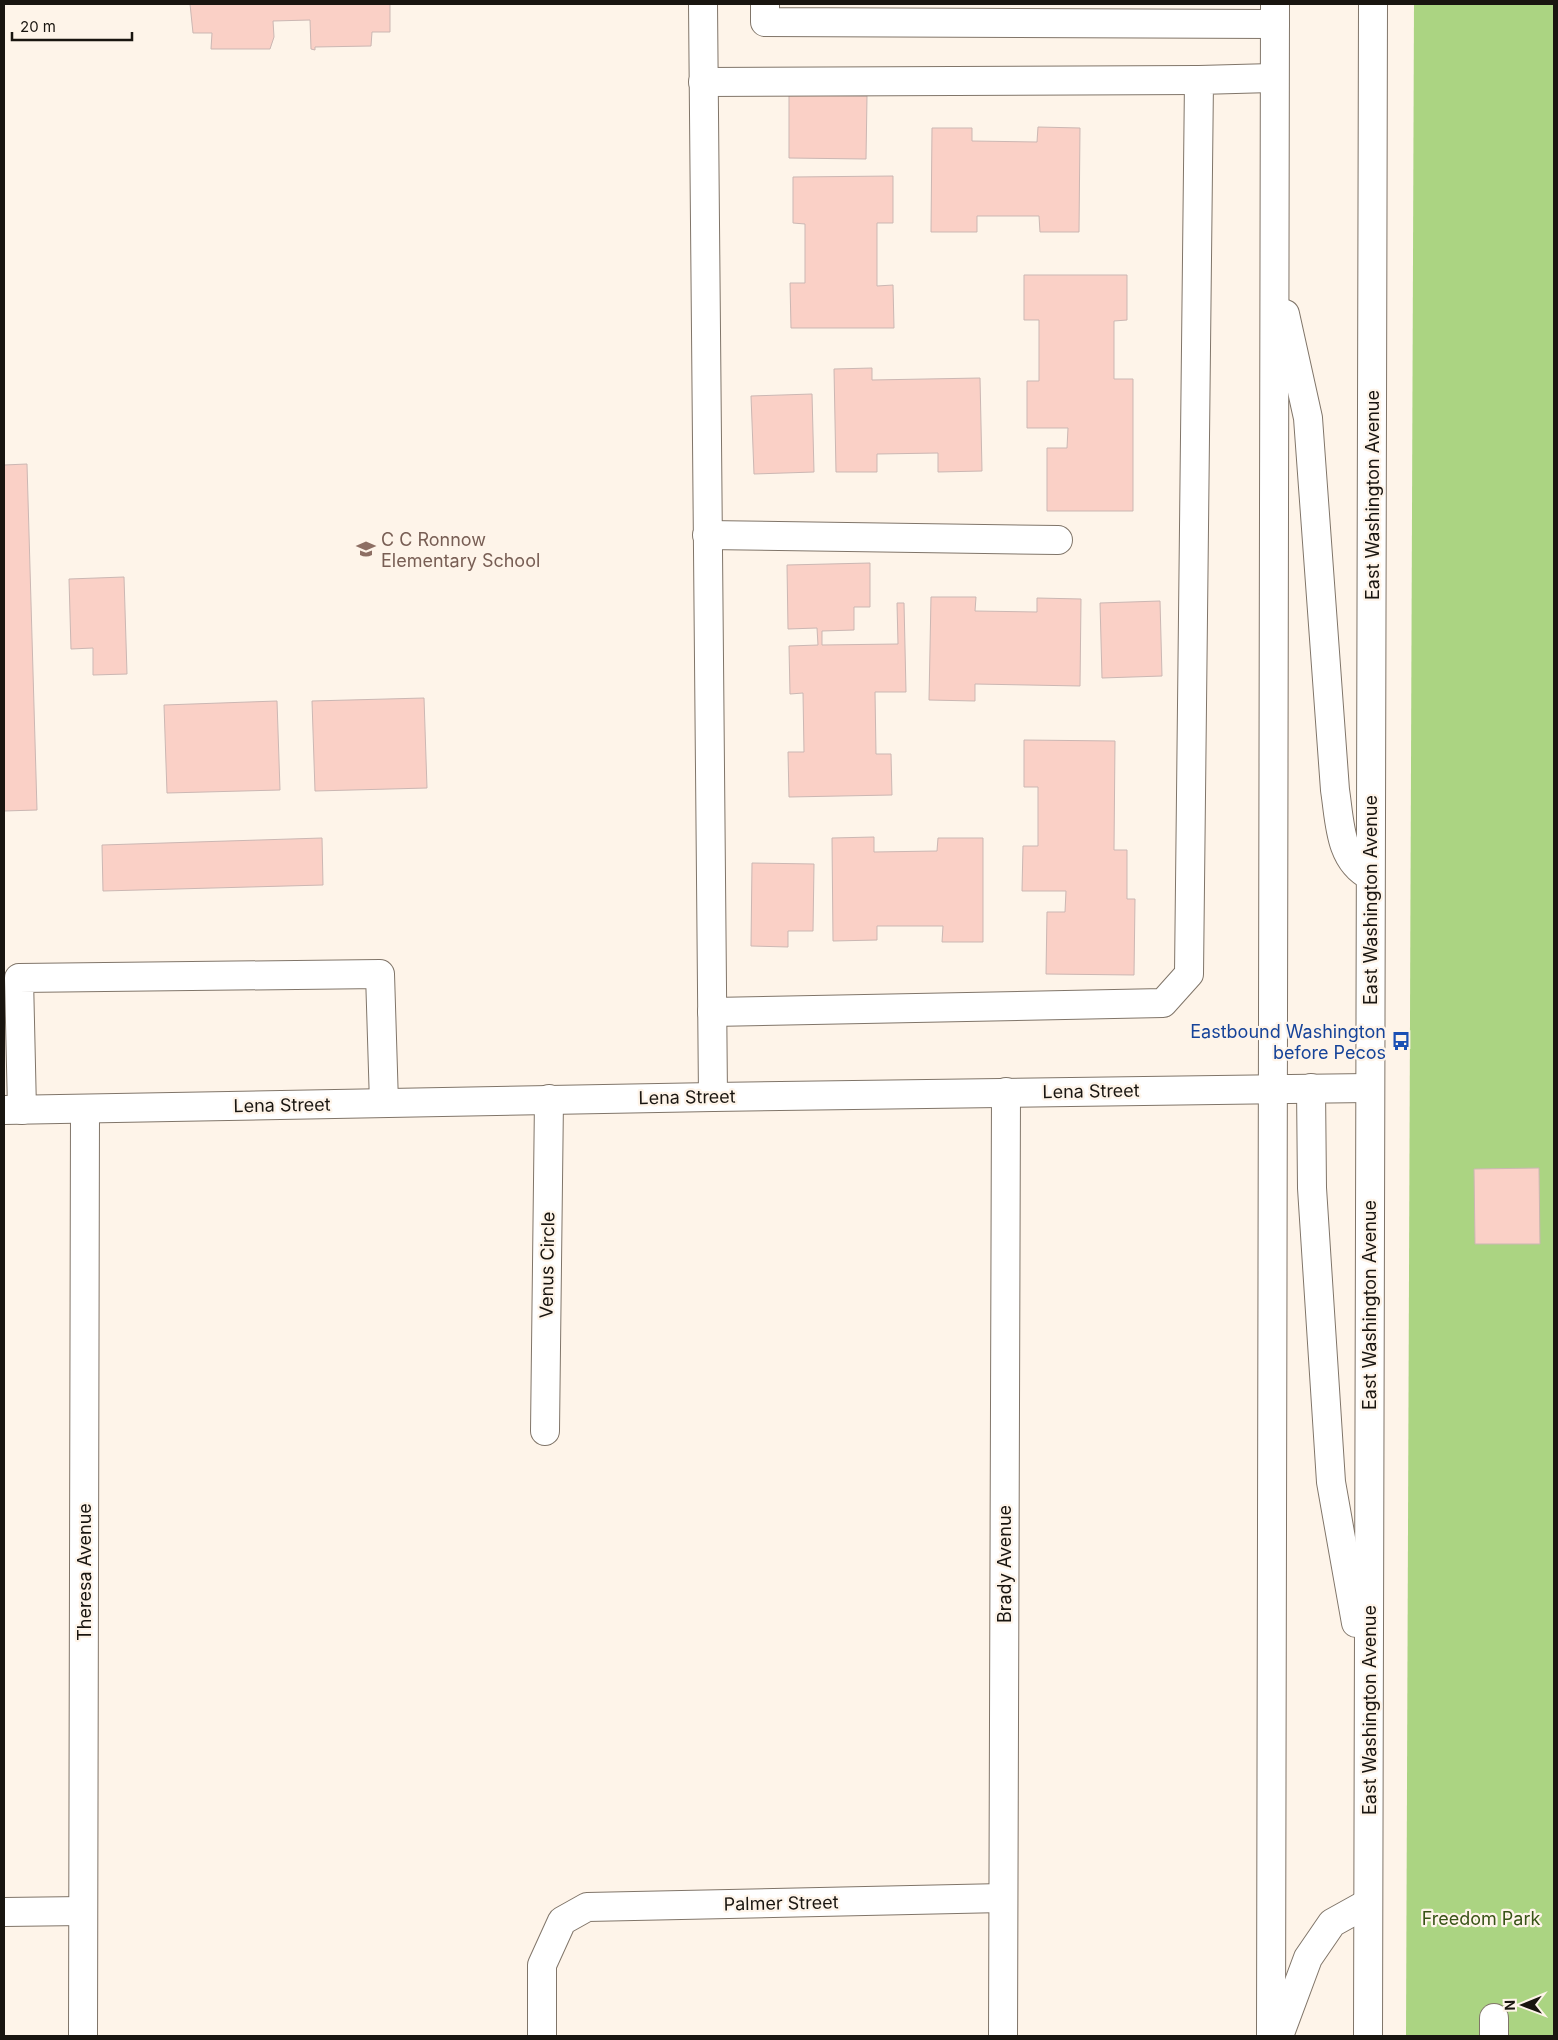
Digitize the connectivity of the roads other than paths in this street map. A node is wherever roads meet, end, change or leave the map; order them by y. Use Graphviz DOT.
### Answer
graph roads {
  1 [pos="703,4"];
  2 [pos="765,4"];
  3 [pos="1373,4"];
  4 [pos="1275,14"];
  5 [pos="1274,78"];
  6 [pos="1199,80"];
  7 [pos="703,82"];
  8 [pos="1274,266"];
  9 [pos="707,535"];
  10 [pos="1058,540"];
  11 [pos="1370,876"];
  12 [pos="712,1012"];
  13 [pos="1272,1088"];
  14 [pos="1311,1088"];
  15 [pos="1369,1088"];
  16 [pos="1006,1092"];
  17 [pos="713,1096"];
  18 [pos="549,1099"];
  19 [pos="384,1103"];
  20 [pos="85,1108"];
  21 [pos="13,1110"];
  22 [pos="545,1430"];
  23 [pos="1369,1698"];
  24 [pos="1003,1898"];
  25 [pos="1368,1903"];
  26 [pos="83,1911"];
  27 [pos="4,1912"];
  28 [pos="83,2036"];
  29 [pos="542,2036"];
  30 [pos="1003,2036"];
  31 [pos="1271,2036"];
  32 [pos="1279,2036"];
  33 [pos="1368,2036"];
  1 -- 7 [label="main road"];
  2 -- 4 [label="main road"];
  3 -- 11 [label="main road, East Washington Avenue"];
  4 -- 5 [label="main road"];
  5 -- 6 [label="main road"];
  5 -- 8 [label="main road"];
  6 -- 7 [label="main road"];
  6 -- 12 [label="main road"];
  7 -- 9 [label="main road"];
  8 -- 11 [label="main road"];
  8 -- 13 [label="main road"];
  9 -- 10 [label="main road"];
  9 -- 12 [label="main road"];
  11 -- 15 [label="main road, East Washington Avenue"];
  12 -- 17 [label="main road"];
  13 -- 14 [label="main road, Lena Street"];
  13 -- 16 [label="main road, Lena Street"];
  13 -- 31 [label="main road"];
  14 -- 15 [label="main road, Lena Street"];
  14 -- 23 [label="main road"];
  15 -- 23 [label="main road, East Washington Avenue"];
  16 -- 17 [label="main road, Lena Street"];
  16 -- 24 [label="main road, Brady Avenue"];
  17 -- 18 [label="main road, Lena Street"];
  18 -- 19 [label="main road, Lena Street"];
  18 -- 22 [label="main road, Venus Circle"];
  19 -- 20 [label="main road, Lena Street"];
  19 -- 21 [label="main road"];
  20 -- 21 [label="main road, Lena Street"];
  20 -- 26 [label="main road, Theresa Avenue"];
  23 -- 25 [label="main road, East Washington Avenue"];
  24 -- 29 [label="main road, Palmer Street"];
  24 -- 30 [label="main road, Brady Avenue"];
  25 -- 32 [label="main road"];
  25 -- 33 [label="main road, East Washington Avenue"];
  26 -- 27 [label="main road"];
  26 -- 28 [label="main road, Theresa Avenue"];
}
